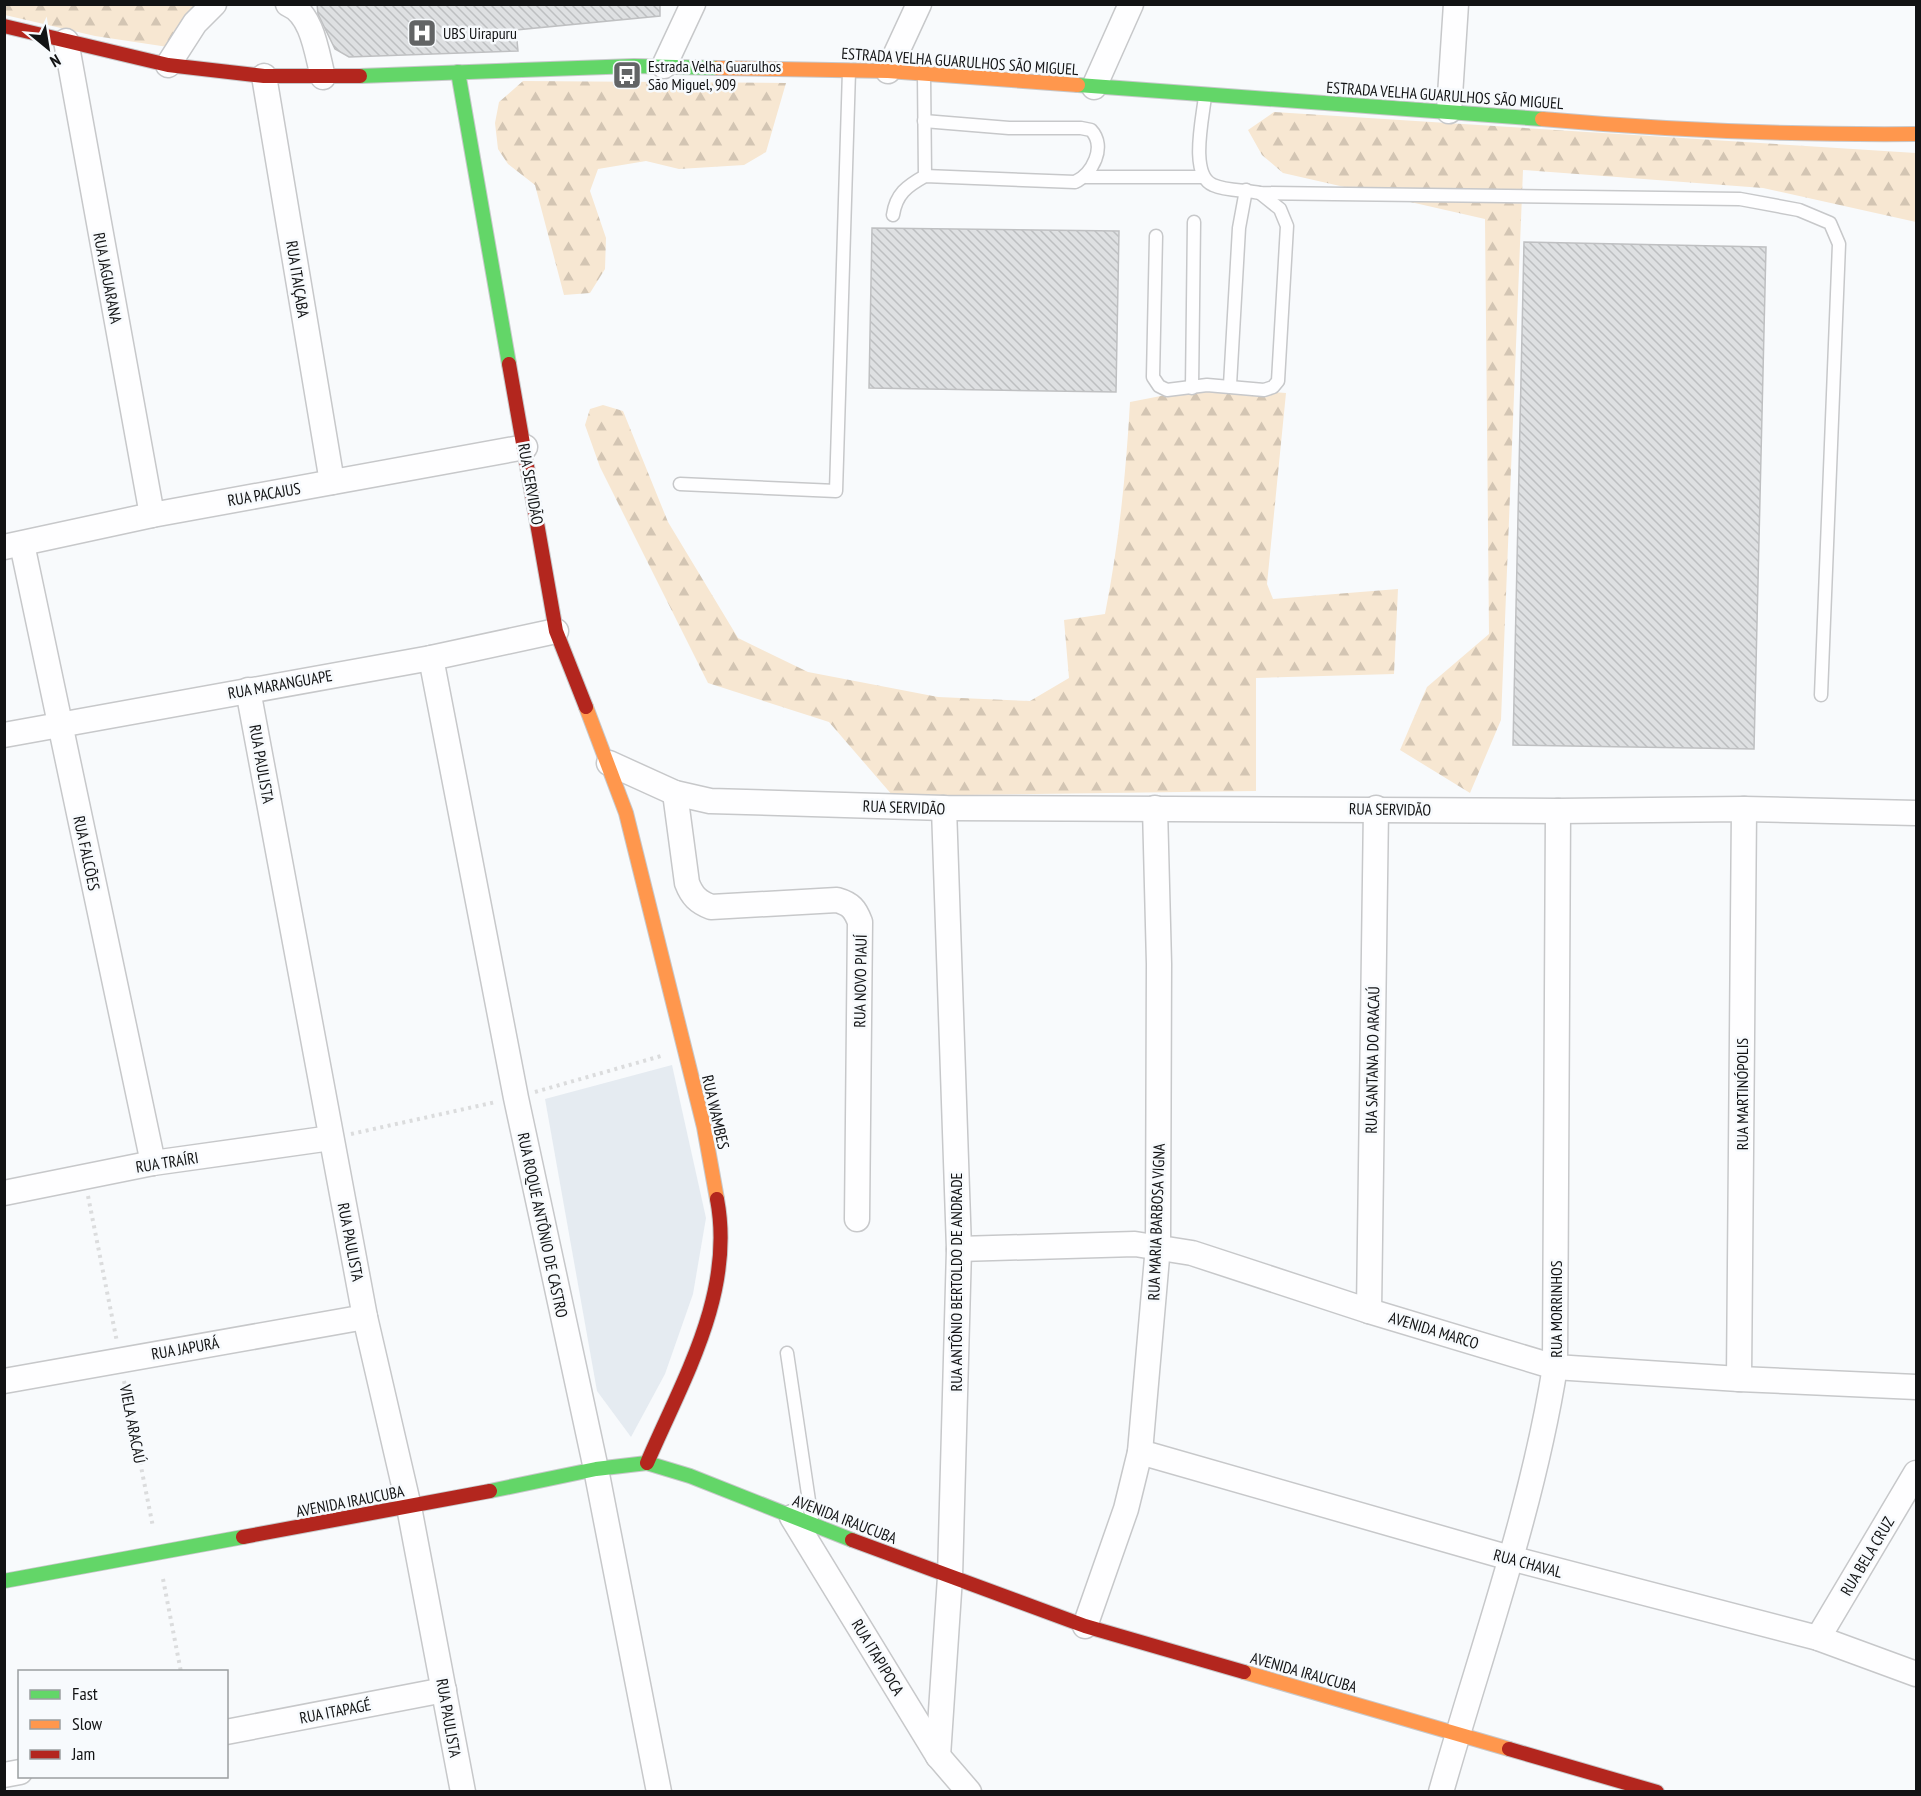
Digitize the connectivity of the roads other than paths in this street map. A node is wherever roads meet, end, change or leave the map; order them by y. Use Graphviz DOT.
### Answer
graph roads {
  1 [pos="214,4"];
  2 [pos="288,4"];
  3 [pos="693,4"];
  4 [pos="919,4"];
  5 [pos="1131,4"];
  6 [pos="1456,4"];
  7 [pos="4,26"];
  8 [pos="66,41"];
  9 [pos="168,65"];
  10 [pos="664,66"];
  11 [pos="849,70"];
  12 [pos="888,71"];
  13 [pos="458,72"];
  14 [pos="924,73"];
  15 [pos="264,76"];
  16 [pos="323,77"];
  17 [pos="1094,87"];
  18 [pos="1205,95"];
  19 [pos="1449,111"];
  20 [pos="924,121"];
  21 [pos="1917,134"];
  22 [pos="925,176"];
  23 [pos="1086,177"];
  24 [pos="1203,177"];
  25 [pos="1246,190"];
  26 [pos="1260,193"];
  27 [pos="893,215"];
  28 [pos="1194,222"];
  29 [pos="1156,236"];
  30 [pos="1230,385"];
  31 [pos="1192,388"];
  32 [pos="525,447"];
  33 [pos="332,482"];
  34 [pos="680,484"];
  35 [pos="152,515"];
  36 [pos="13,545"];
  37 [pos="556,631"];
  38 [pos="431,658"];
  39 [pos="248,690"];
  40 [pos="1821,695"];
  41 [pos="59,724"];
  42 [pos="4,735"];
  43 [pos="609,763"];
  44 [pos="675,793"];
  45 [pos="944,808"];
  46 [pos="1155,808"];
  47 [pos="1376,808"];
  48 [pos="1744,809"];
  49 [pos="1558,811"];
  50 [pos="1917,813"];
  51 [pos="331,1138"];
  52 [pos="153,1163"];
  53 [pos="4,1193"];
  54 [pos="857,1219"];
  55 [pos="1158,1246"];
  56 [pos="959,1250"];
  57 [pos="1369,1311"];
  58 [pos="365,1317"];
  59 [pos="787,1353"];
  60 [pos="1556,1366"];
  61 [pos="1739,1379"];
  62 [pos="4,1381"];
  63 [pos="1917,1386"];
  64 [pos="1140,1452"];
  65 [pos="646,1463"];
  66 [pos="596,1469"];
  67 [pos="1917,1473"];
  68 [pos="409,1507"];
  69 [pos="802,1521"];
  70 [pos="1510,1558"];
  71 [pos="950,1577"];
  72 [pos="4,1581"];
  73 [pos="1085,1626"];
  74 [pos="1818,1638"];
  75 [pos="1917,1674"];
  76 [pos="444,1690"];
  77 [pos="228,1732"];
  78 [pos="1457,1734"];
  79 [pos="938,1756"];
  80 [pos="462,1791"];
  81 [pos="658,1791"];
  82 [pos="969,1791"];
  83 [pos="1441,1791"];
  84 [pos="1657,1791"];
  1 -- 9 [label="street"];
  2 -- 16 [label="street"];
  3 -- 10 [label="street"];
  4 -- 12 [label="street"];
  5 -- 17 [label="street"];
  6 -- 19 [label="street"];
  7 -- 8 [label="street, ESTRADA VELHA GUARULHOS SÃO MIGUEL"];
  8 -- 9 [label="street, ESTRADA VELHA GUARULHOS SÃO MIGUEL"];
  8 -- 35 [label="street, RUA JAGUARANA"];
  9 -- 15 [label="street, ESTRADA VELHA GUARULHOS SÃO MIGUEL"];
  10 -- 11 [label="street, ESTRADA VELHA GUARULHOS SÃO MIGUEL"];
  10 -- 13 [label="street, ESTRADA VELHA GUARULHOS SÃO MIGUEL"];
  11 -- 12 [label="street, ESTRADA VELHA GUARULHOS SÃO MIGUEL"];
  11 -- 34 [label="lane"];
  12 -- 14 [label="street, ESTRADA VELHA GUARULHOS SÃO MIGUEL"];
  13 -- 16 [label="street, ESTRADA VELHA GUARULHOS SÃO MIGUEL"];
  13 -- 32 [label="street, RUA SERVIDÃO"];
  14 -- 17 [label="street, ESTRADA VELHA GUARULHOS SÃO MIGUEL"];
  14 -- 20 [label="lane"];
  15 -- 16 [label="street, ESTRADA VELHA GUARULHOS SÃO MIGUEL"];
  15 -- 33 [label="street, RUA ITAIÇABA"];
  17 -- 18 [label="street, ESTRADA VELHA GUARULHOS SÃO MIGUEL"];
  18 -- 19 [label="street, ESTRADA VELHA GUARULHOS SÃO MIGUEL"];
  18 -- 24 [label="lane"];
  19 -- 21 [label="street, ESTRADA VELHA GUARULHOS SÃO MIGUEL"];
  20 -- 22 [label="lane"];
  20 -- 23 [label="lane"];
  22 -- 23 [label="lane"];
  22 -- 27 [label="lane"];
  23 -- 24 [label="lane"];
  24 -- 25 [label="lane"];
  25 -- 26 [label="lane"];
  25 -- 30 [label="lane"];
  26 -- 30 [label="lane"];
  26 -- 40 [label="lane"];
  28 -- 31 [label="lane"];
  29 -- 31 [label="lane"];
  30 -- 31 [label="lane"];
  32 -- 33 [label="street, RUA PACAJUS"];
  32 -- 37 [label="street, RUA SERVIDÃO"];
  33 -- 35 [label="street, RUA PACAJUS"];
  35 -- 36 [label="street, RUA PACAJUS"];
  36 -- 41 [label="street, RUA FALCÕES"];
  37 -- 38 [label="street, RUA MARANGUAPE"];
  37 -- 43 [label="street, RUA SERVIDÃO"];
  38 -- 39 [label="street, RUA MARANGUAPE"];
  38 -- 66 [label="street, RUA ROQUE ANTÔNIO DE CASTRO"];
  39 -- 41 [label="street, RUA MARANGUAPE"];
  39 -- 51 [label="street, RUA PAULISTA"];
  41 -- 42 [label="street, RUA MARANGUAPE"];
  41 -- 52 [label="street, RUA FALCÕES"];
  43 -- 44 [label="street, RUA SERVIDÃO"];
  43 -- 65 [label="street, RUA WAMBES"];
  44 -- 45 [label="street, RUA SERVIDÃO"];
  44 -- 54 [label="street, RUA NOVO PIAUÍ"];
  45 -- 46 [label="street, RUA SERVIDÃO"];
  45 -- 56 [label="street, RUA ANTÔNIO BERTOLDO DE ANDRADE"];
  46 -- 47 [label="street, RUA SERVIDÃO"];
  46 -- 55 [label="street, RUA MARIA BARBOSA VIGNA"];
  47 -- 49 [label="street, RUA SERVIDÃO"];
  47 -- 57 [label="street, RUA SANTANA DO ARACAÚ"];
  48 -- 49 [label="street, RUA SERVIDÃO"];
  48 -- 50 [label="street, RUA SERVIDÃO"];
  48 -- 61 [label="street, RUA MARTINÓPOLIS"];
  49 -- 60 [label="street, RUA MORRINHOS"];
  51 -- 52 [label="street, RUA TRAÍRI"];
  51 -- 58 [label="street, RUA PAULISTA"];
  52 -- 53 [label="street, RUA TRAÍRI"];
  55 -- 56 [label="street, AVENIDA MARCO"];
  55 -- 57 [label="street, AVENIDA MARCO"];
  55 -- 64 [label="street, RUA MARIA BARBOSA VIGNA"];
  56 -- 71 [label="street, RUA ANTÔNIO BERTOLDO DE ANDRADE"];
  57 -- 60 [label="street, AVENIDA MARCO"];
  58 -- 62 [label="street, RUA JAPURÁ"];
  58 -- 68 [label="street, RUA PAULISTA"];
  59 -- 69 [label="lane"];
  60 -- 61 [label="street, AVENIDA MARCO"];
  60 -- 70 [label="street, RUA MORRINHOS"];
  61 -- 63 [label="street, AVENIDA MARCO"];
  64 -- 70 [label="street, RUA CHAVAL"];
  64 -- 73 [label="street, RUA MARIA BARBOSA VIGNA"];
  65 -- 66 [label="street, AVENIDA IRAUCUBA"];
  65 -- 69 [label="street, AVENIDA IRAUCUBA"];
  66 -- 68 [label="street, AVENIDA IRAUCUBA"];
  66 -- 81 [label="street, RUA ROQUE ANTÔNIO DE CASTRO"];
  67 -- 74 [label="street, RUA BELA CRUZ"];
  68 -- 72 [label="street, AVENIDA IRAUCUBA"];
  68 -- 76 [label="street, RUA PAULISTA"];
  69 -- 71 [label="street, AVENIDA IRAUCUBA"];
  69 -- 79 [label="street, RUA ITAPIPOCA"];
  70 -- 74 [label="street, RUA CHAVAL"];
  70 -- 78 [label="street, RUA MORRINHOS"];
  71 -- 73 [label="street, AVENIDA IRAUCUBA"];
  71 -- 79 [label="street, RUA ANTÔNIO BERTOLDO DE ANDRADE"];
  73 -- 78 [label="street, AVENIDA IRAUCUBA"];
  74 -- 75 [label="street, RUA CHAVAL"];
  76 -- 77 [label="street, RUA ITAPAGÉ"];
  76 -- 80 [label="street, RUA PAULISTA"];
  78 -- 83 [label="street, RUA MORRINHOS"];
  78 -- 84 [label="street, AVENIDA IRAUCUBA"];
  79 -- 82 [label="street, RUA ITAPIPOCA"];
}
